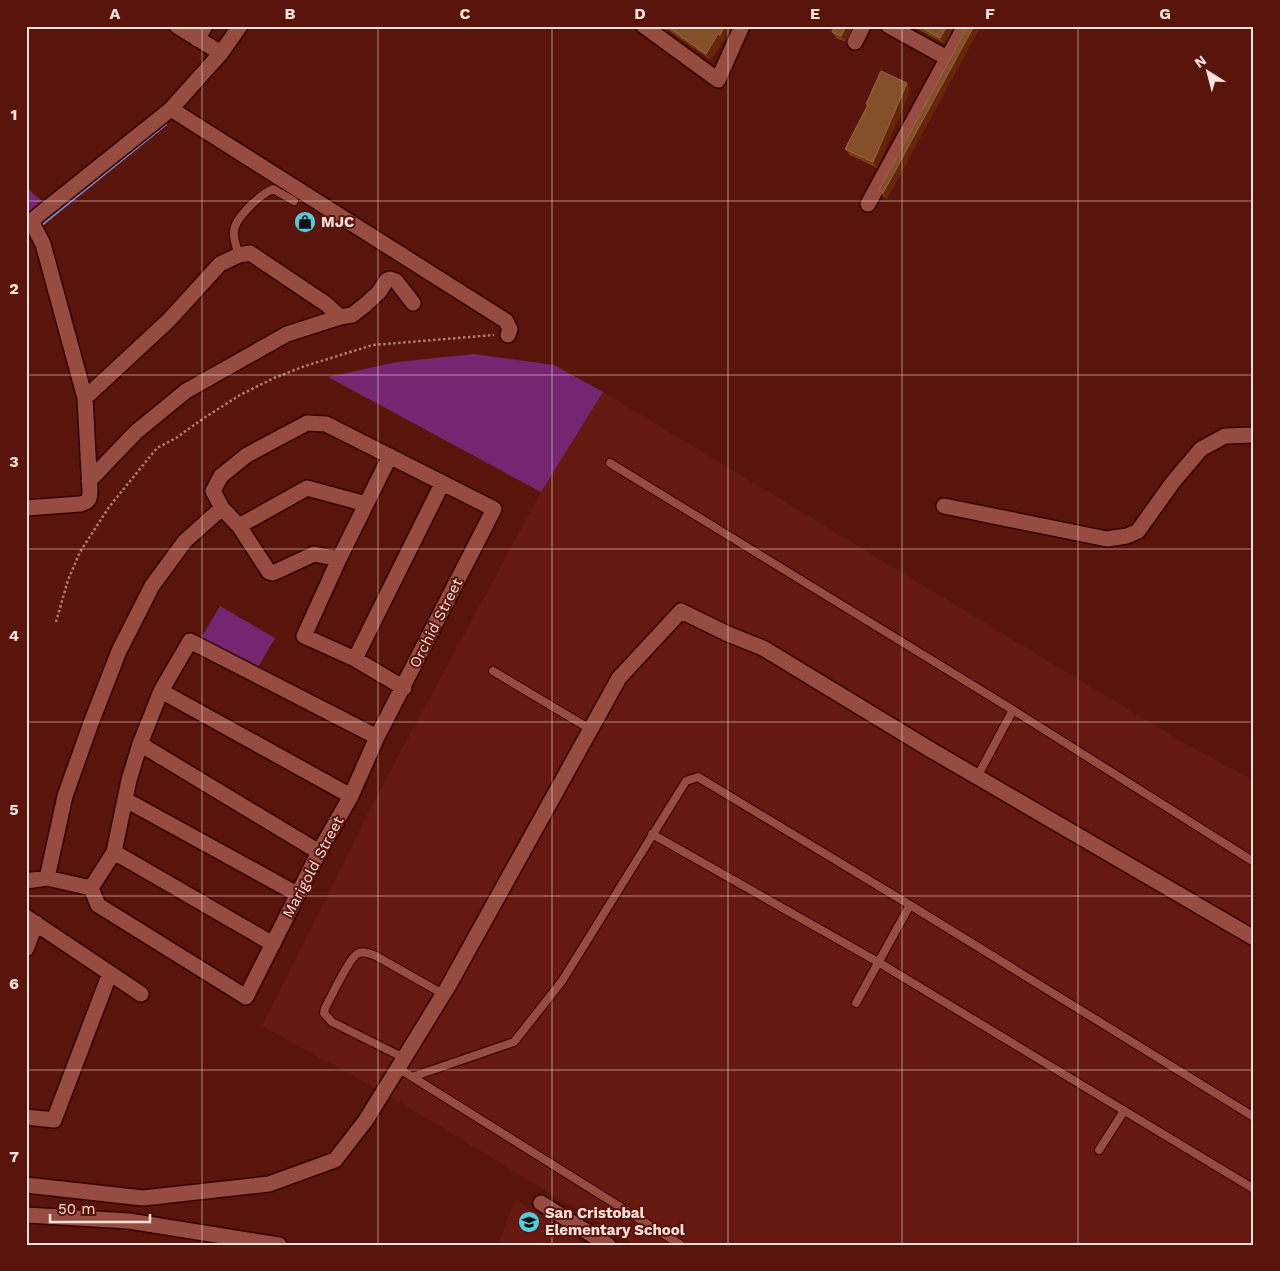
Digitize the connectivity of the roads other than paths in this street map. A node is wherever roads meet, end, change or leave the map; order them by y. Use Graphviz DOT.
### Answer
graph roads {
  1 [pos="177,26"];
  2 [pos="240,26"];
  3 [pos="644,26"];
  4 [pos="742,26"];
  5 [pos="863,26"];
  6 [pos="889,26"];
  7 [pos="964,26"];
  8 [pos="201,33"];
  9 [pos="855,42"];
  10 [pos="221,53"];
  11 [pos="948,58"];
  12 [pos="171,109"];
  13 [pos="294,201"];
  14 [pos="868,204"];
  15 [pos="29,223"];
  16 [pos="239,255"];
  17 [pos="413,303"];
  18 [pos="340,317"];
  19 [pos="508,335"];
  20 [pos="85,398"];
  21 [pos="1254,434"];
  22 [pos="390,456"];
  23 [pos="610,463"];
  24 [pos="89,481"];
  25 [pos="442,484"];
  26 [pos="366,504"];
  27 [pos="944,506"];
  28 [pos="26,508"];
  29 [pos="222,508"];
  30 [pos="239,526"];
  31 [pos="339,559"];
  32 [pos="354,659"];
  33 [pos="493,671"];
  34 [pos="404,688"];
  35 [pos="161,691"];
  36 [pos="1013,710"];
  37 [pos="590,728"];
  38 [pos="378,737"];
  39 [pos="140,744"];
  40 [pos="977,777"];
  41 [pos="351,796"];
  42 [pos="126,800"];
  43 [pos="652,834"];
  44 [pos="114,852"];
  45 [pos="319,852"];
  46 [pos="1254,862"];
  47 [pos="47,878"];
  48 [pos="26,880"];
  49 [pos="90,888"];
  50 [pos="297,894"];
  51 [pos="910,905"];
  52 [pos="31,920"];
  53 [pos="1254,938"];
  54 [pos="274,944"];
  55 [pos="26,948"];
  56 [pos="878,962"];
  57 [pos="110,973"];
  58 [pos="141,994"];
  59 [pos="443,994"];
  60 [pos="856,1003"];
  61 [pos="401,1063"];
  62 [pos="412,1077"];
  63 [pos="1124,1112"];
  64 [pos="26,1117"];
  65 [pos="1254,1117"];
  66 [pos="1099,1150"];
  67 [pos="26,1185"];
  68 [pos="1254,1189"];
  69 [pos="541,1203"];
  70 [pos="26,1215"];
  71 [pos="279,1245"];
  72 [pos="608,1245"];
  73 [pos="681,1245"];
  1 -- 8 [label="street"];
  2 -- 10 [label="street"];
  3 -- 4 [label="street"];
  5 -- 9 [label="street"];
  6 -- 11 [label="street"];
  7 -- 11 [label="street"];
  8 -- 10 [label="street"];
  10 -- 12 [label="street"];
  11 -- 14 [label="street"];
  12 -- 15 [label="street"];
  12 -- 19 [label="street"];
  13 -- 16 [label="lane"];
  15 -- 20 [label="street"];
  16 -- 18 [label="street"];
  16 -- 20 [label="street"];
  17 -- 18 [label="street"];
  18 -- 24 [label="street"];
  20 -- 24 [label="street"];
  21 -- 27 [label="street"];
  22 -- 25 [label="street"];
  22 -- 26 [label="street"];
  22 -- 29 [label="street"];
  23 -- 36 [label="lane"];
  24 -- 28 [label="street"];
  25 -- 32 [label="street"];
  25 -- 34 [label="street, Orchid Street"];
  26 -- 30 [label="street"];
  26 -- 31 [label="street"];
  29 -- 30 [label="street"];
  29 -- 47 [label="street"];
  30 -- 31 [label="street"];
  31 -- 32 [label="street"];
  32 -- 34 [label="street"];
  33 -- 37 [label="lane"];
  34 -- 38 [label="street, Orchid Street"];
  35 -- 38 [label="street"];
  35 -- 39 [label="street"];
  35 -- 41 [label="street"];
  36 -- 40 [label="lane"];
  36 -- 46 [label="lane"];
  37 -- 40 [label="street"];
  37 -- 59 [label="street"];
  38 -- 41 [label="street, Marigold Street"];
  39 -- 42 [label="street"];
  39 -- 45 [label="street"];
  40 -- 53 [label="street"];
  41 -- 45 [label="street, Marigold Street"];
  42 -- 44 [label="street"];
  42 -- 50 [label="street"];
  43 -- 51 [label="lane"];
  43 -- 56 [label="lane"];
  43 -- 62 [label="lane"];
  44 -- 49 [label="street"];
  44 -- 54 [label="street"];
  45 -- 50 [label="street, Marigold Street"];
  47 -- 48 [label="street"];
  47 -- 49 [label="street"];
  49 -- 54 [label="street, Marigold Street"];
  50 -- 54 [label="street, Marigold Street"];
  51 -- 56 [label="lane"];
  51 -- 65 [label="lane"];
  52 -- 55 [label="street"];
  52 -- 57 [label="street"];
  56 -- 60 [label="lane"];
  56 -- 63 [label="lane"];
  57 -- 58 [label="street"];
  57 -- 64 [label="street"];
  59 -- 61 [label="street"];
  59 -- 61 [label="lane"];
  61 -- 62 [label="lane"];
  61 -- 67 [label="street"];
  62 -- 73 [label="lane"];
  63 -- 66 [label="lane"];
  63 -- 68 [label="lane"];
  69 -- 72 [label="street"];
  70 -- 71 [label="street"];
}
